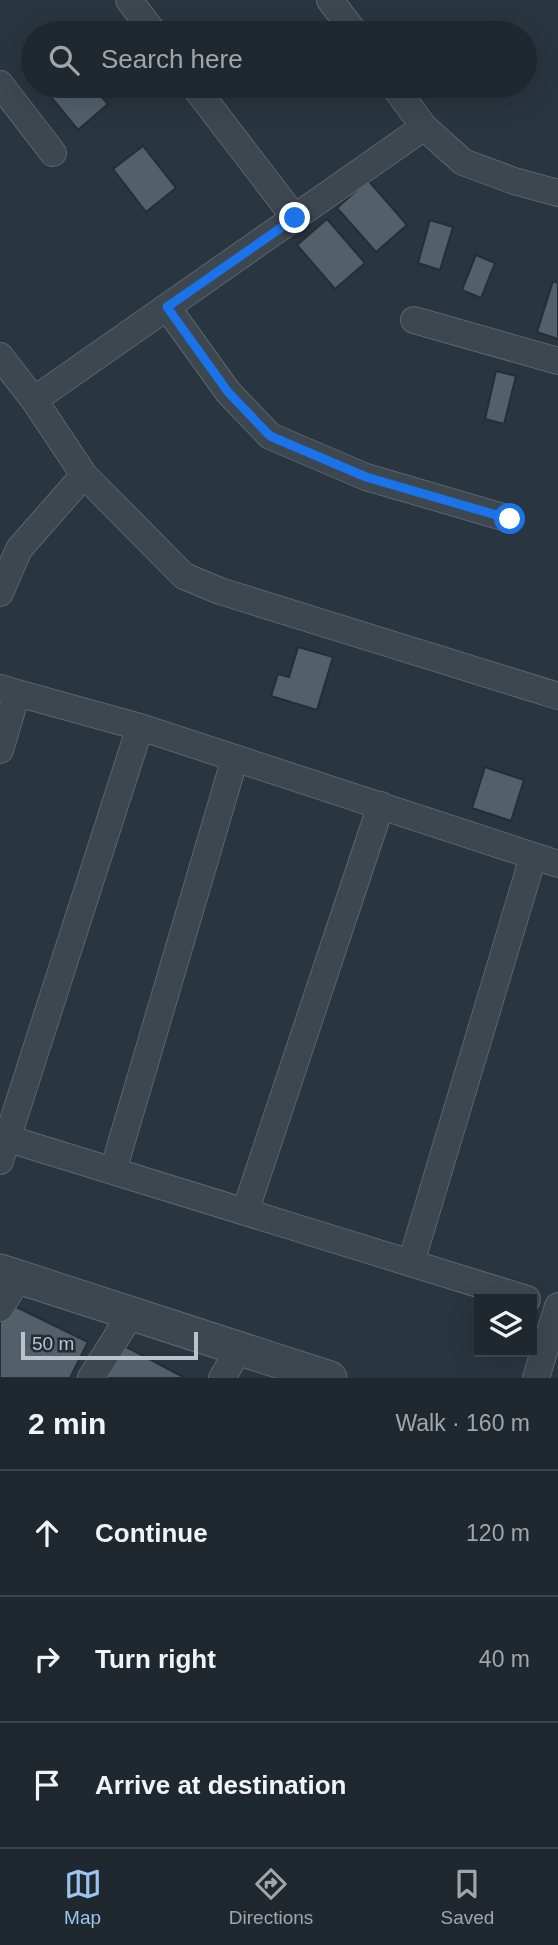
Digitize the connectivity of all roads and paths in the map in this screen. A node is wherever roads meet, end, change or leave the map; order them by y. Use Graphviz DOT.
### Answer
graph roads {
  1 [pos="129,0"];
  2 [pos="330,0"];
  3 [pos="146,21"];
  4 [pos="346,21"];
  5 [pos="0,85"];
  6 [pos="203,98"];
  7 [pos="403,98"];
  8 [pos="424,127"];
  9 [pos="53,153"];
  10 [pos="558,192"];
  11 [pos="295,218"];
  12 [pos="167,307"];
  13 [pos="414,320"];
  14 [pos="0,356"];
  15 [pos="558,361"];
  16 [pos="34,400"];
  17 [pos="84,475"];
  18 [pos="510,519"];
  19 [pos="0,593"];
  20 [pos="8,691"];
  21 [pos="558,696"];
  22 [pos="140,727"];
  23 [pos="0,750"];
  24 [pos="235,758"];
  25 [pos="382,805"];
  26 [pos="546,860"];
  27 [pos="3,1150"];
  28 [pos="113,1171"];
  29 [pos="245,1212"];
  30 [pos="411,1263"];
  31 [pos="9,1274"];
  32 [pos="510,1294"];
  33 [pos="537,1302"];
  34 [pos="0,1308"];
  35 [pos="558,1308"];
  36 [pos="131,1314"];
  37 [pos="239,1349"];
  38 [pos="91,1378"];
  39 [pos="222,1378"];
  40 [pos="330,1378"];
  41 [pos="536,1378"];
  1 -- 3 [label="street"];
  2 -- 4 [label="street"];
  5 -- 9 [label="street"];
  6 -- 11 [label="street"];
  7 -- 8 [label="street"];
  8 -- 10 [label="street"];
  8 -- 11 [label="street"];
  11 -- 12 [label="street"];
  12 -- 16 [label="street"];
  12 -- 18 [label="street"];
  13 -- 15 [label="street"];
  14 -- 16 [label="street"];
  16 -- 17 [label="street"];
  17 -- 19 [label="street"];
  17 -- 21 [label="street"];
  20 -- 22 [label="street"];
  20 -- 23 [label="street"];
  22 -- 24 [label="street"];
  22 -- 27 [label="street"];
  24 -- 25 [label="street"];
  24 -- 28 [label="street"];
  25 -- 26 [label="street"];
  25 -- 29 [label="street"];
  26 -- 30 [label="street"];
  27 -- 28 [label="street"];
  28 -- 29 [label="street"];
  29 -- 30 [label="street"];
  30 -- 32 [label="street"];
  31 -- 34 [label="street"];
  31 -- 36 [label="street"];
  33 -- 35 [label="street"];
  35 -- 41 [label="street"];
  36 -- 37 [label="street"];
  36 -- 38 [label="street"];
  37 -- 39 [label="street"];
  37 -- 40 [label="street"];
}
